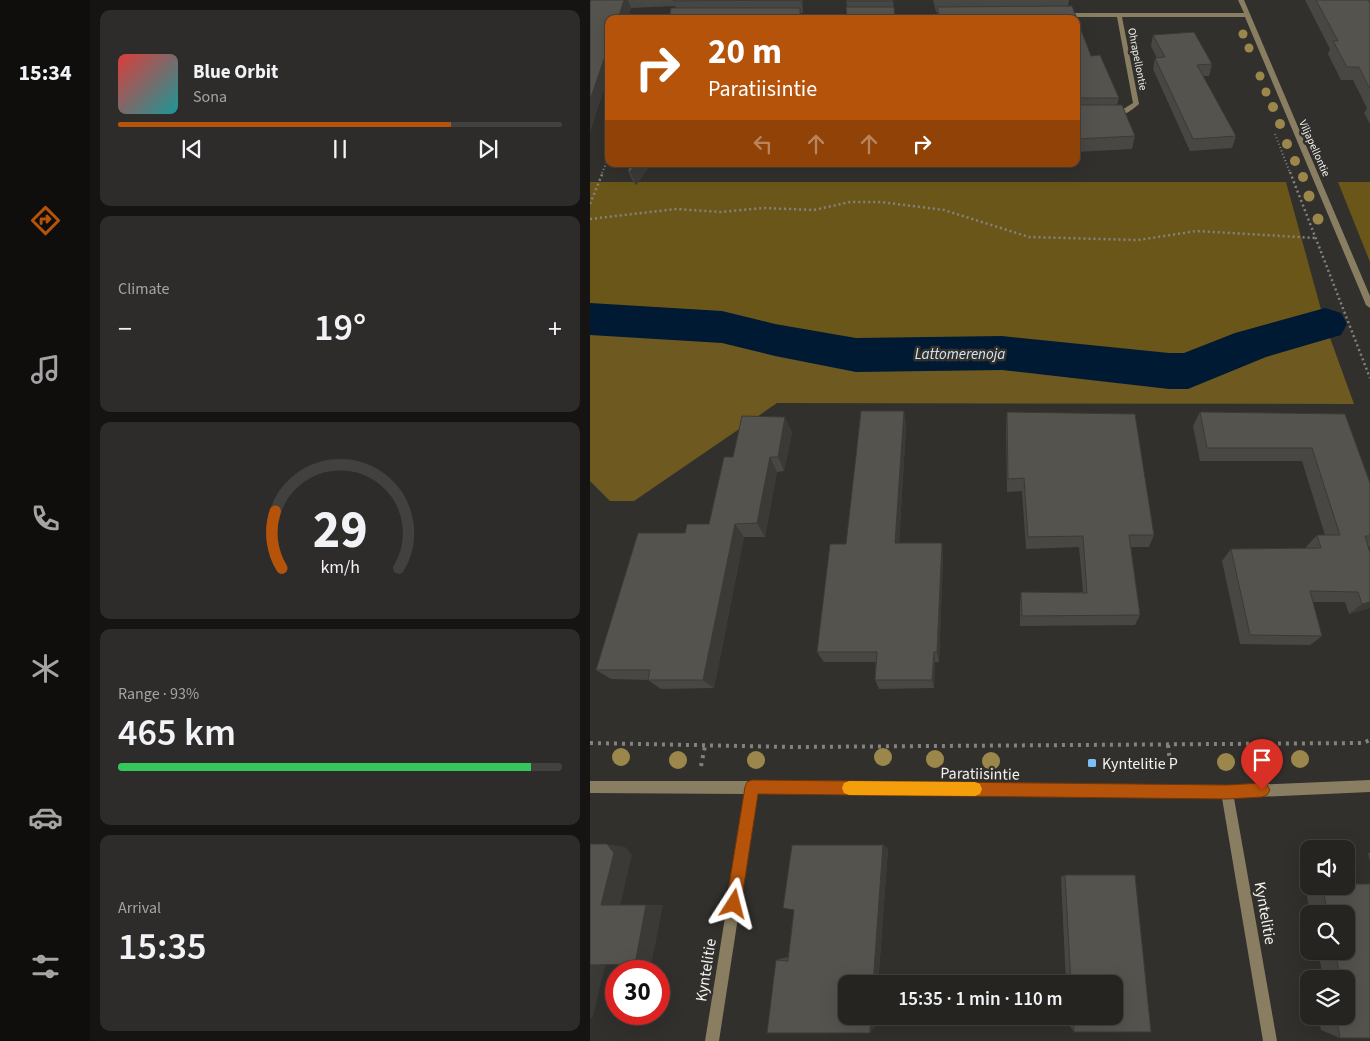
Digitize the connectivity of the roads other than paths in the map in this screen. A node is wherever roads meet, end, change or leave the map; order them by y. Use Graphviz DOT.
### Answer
graph roads {
  1 [pos="1241,0"];
  2 [pos="1119,15"];
  3 [pos="1246,15"];
  4 [pos="1080,16"];
  5 [pos="1110,115"];
  6 [pos="1370,305"];
  7 [pos="1370,786"];
  8 [pos="590,787"];
  9 [pos="752,787"];
  10 [pos="1227,792"];
  11 [pos="712,1041"];
  12 [pos="1270,1041"];
  1 -- 3 [label="street, Viljapellontie"];
  2 -- 3 [label="street, Ohrapellontie"];
  2 -- 4 [label="street, Ohrapellontie"];
  2 -- 5 [label="street, Ohrapellontie"];
  3 -- 6 [label="street, Viljapellontie"];
  7 -- 10 [label="street, Paratiisintie"];
  8 -- 9 [label="street, Paratiisintie"];
  9 -- 10 [label="street, Paratiisintie"];
  9 -- 11 [label="street, Kyntelitie"];
  10 -- 12 [label="street, Kyntelitie"];
}
